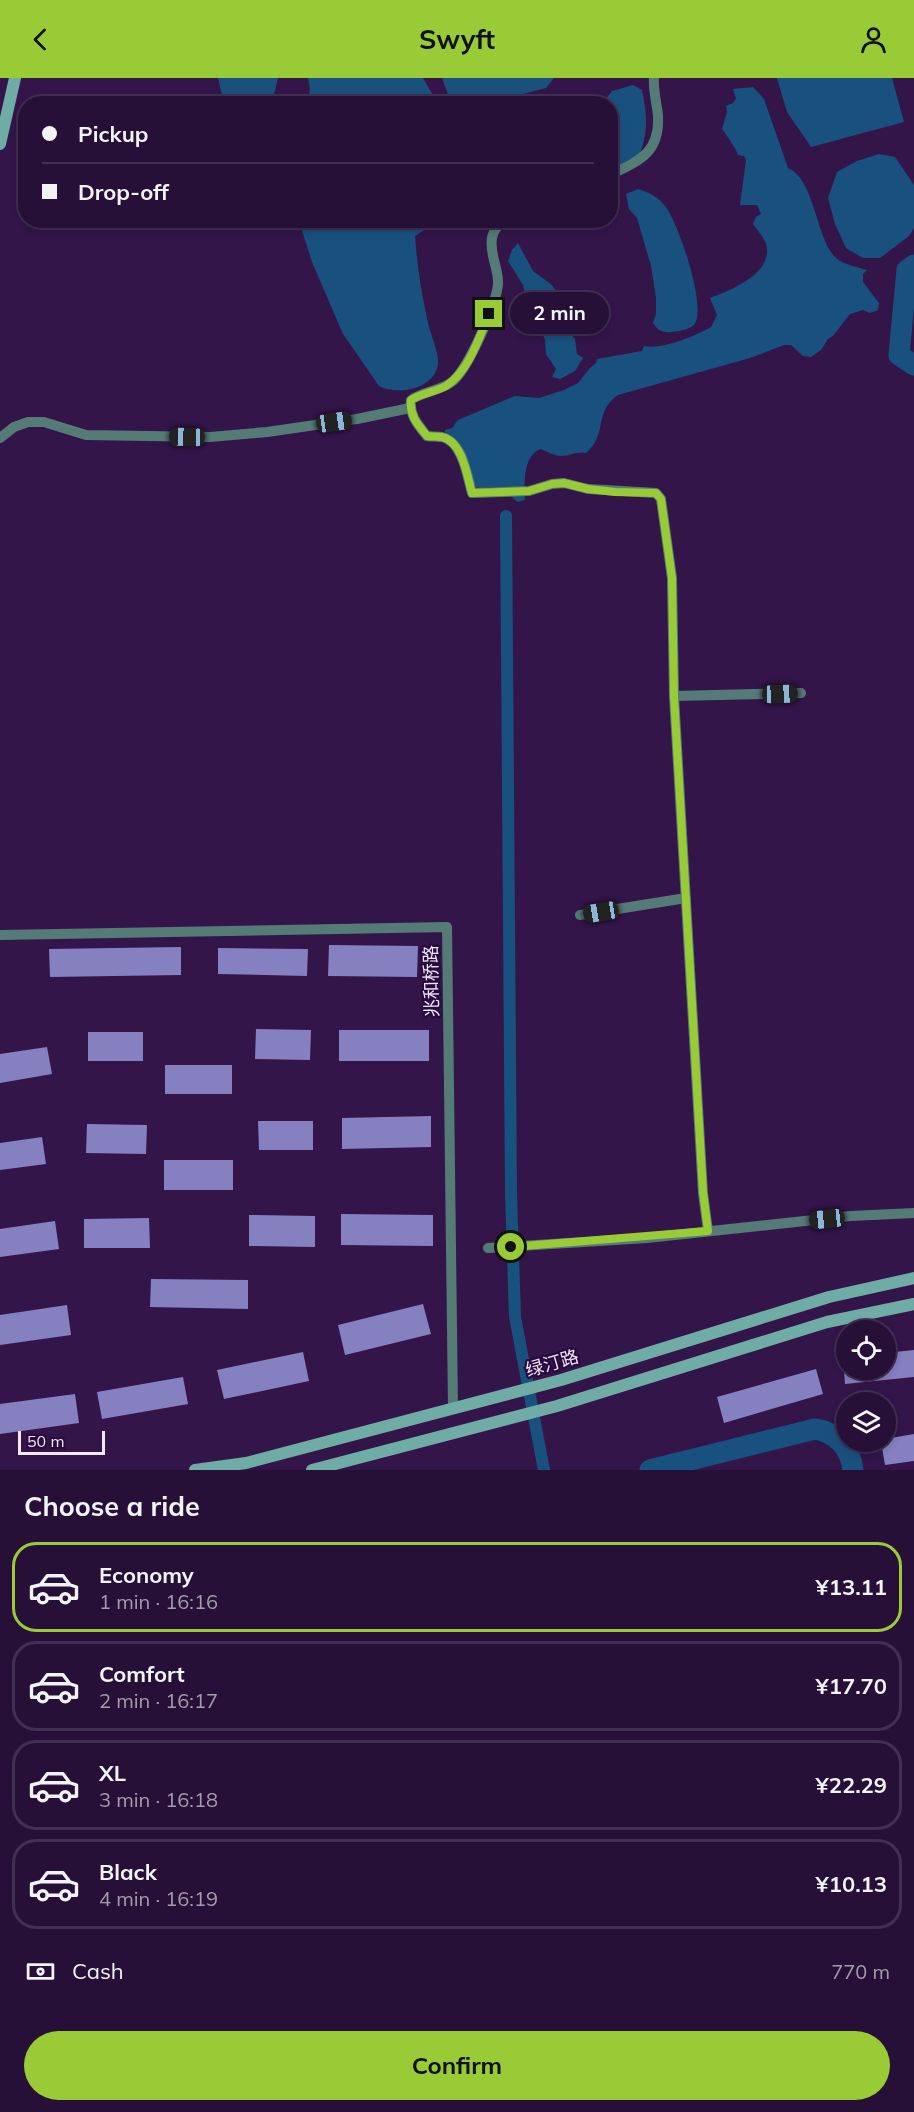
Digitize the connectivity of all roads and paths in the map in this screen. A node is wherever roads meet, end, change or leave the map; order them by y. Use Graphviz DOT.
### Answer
graph roads {
  1 [pos="15,78"];
  2 [pos="654,78"];
  3 [pos="0,144"];
  4 [pos="618,171"];
  5 [pos="497,228"];
  6 [pos="410,408"];
  7 [pos="0,438"];
  8 [pos="801,693"];
  9 [pos="674,696"];
  10 [pos="686,898"];
  11 [pos="580,915"];
  12 [pos="0,935"];
  13 [pos="914,1213"];
  14 [pos="708,1231"];
  15 [pos="488,1248"];
  16 [pos="914,1278"];
  17 [pos="914,1304"];
  18 [pos="453,1409"];
  19 [pos="195,1470"];
  20 [pos="312,1470"];
  1 -- 3 [label="main road"];
  2 -- 4 [label="street"];
  5 -- 6 [label="street"];
  6 -- 7 [label="street"];
  6 -- 9 [label="street"];
  8 -- 9 [label="street"];
  9 -- 10 [label="street"];
  10 -- 11 [label="street"];
  10 -- 14 [label="street"];
  12 -- 18 [label="street, 兆和桥路"];
  13 -- 14 [label="street"];
  14 -- 15 [label="street"];
  16 -- 18 [label="main road, 绿汀路"];
  17 -- 20 [label="main road"];
  18 -- 19 [label="main road, 绿汀路"];
}
